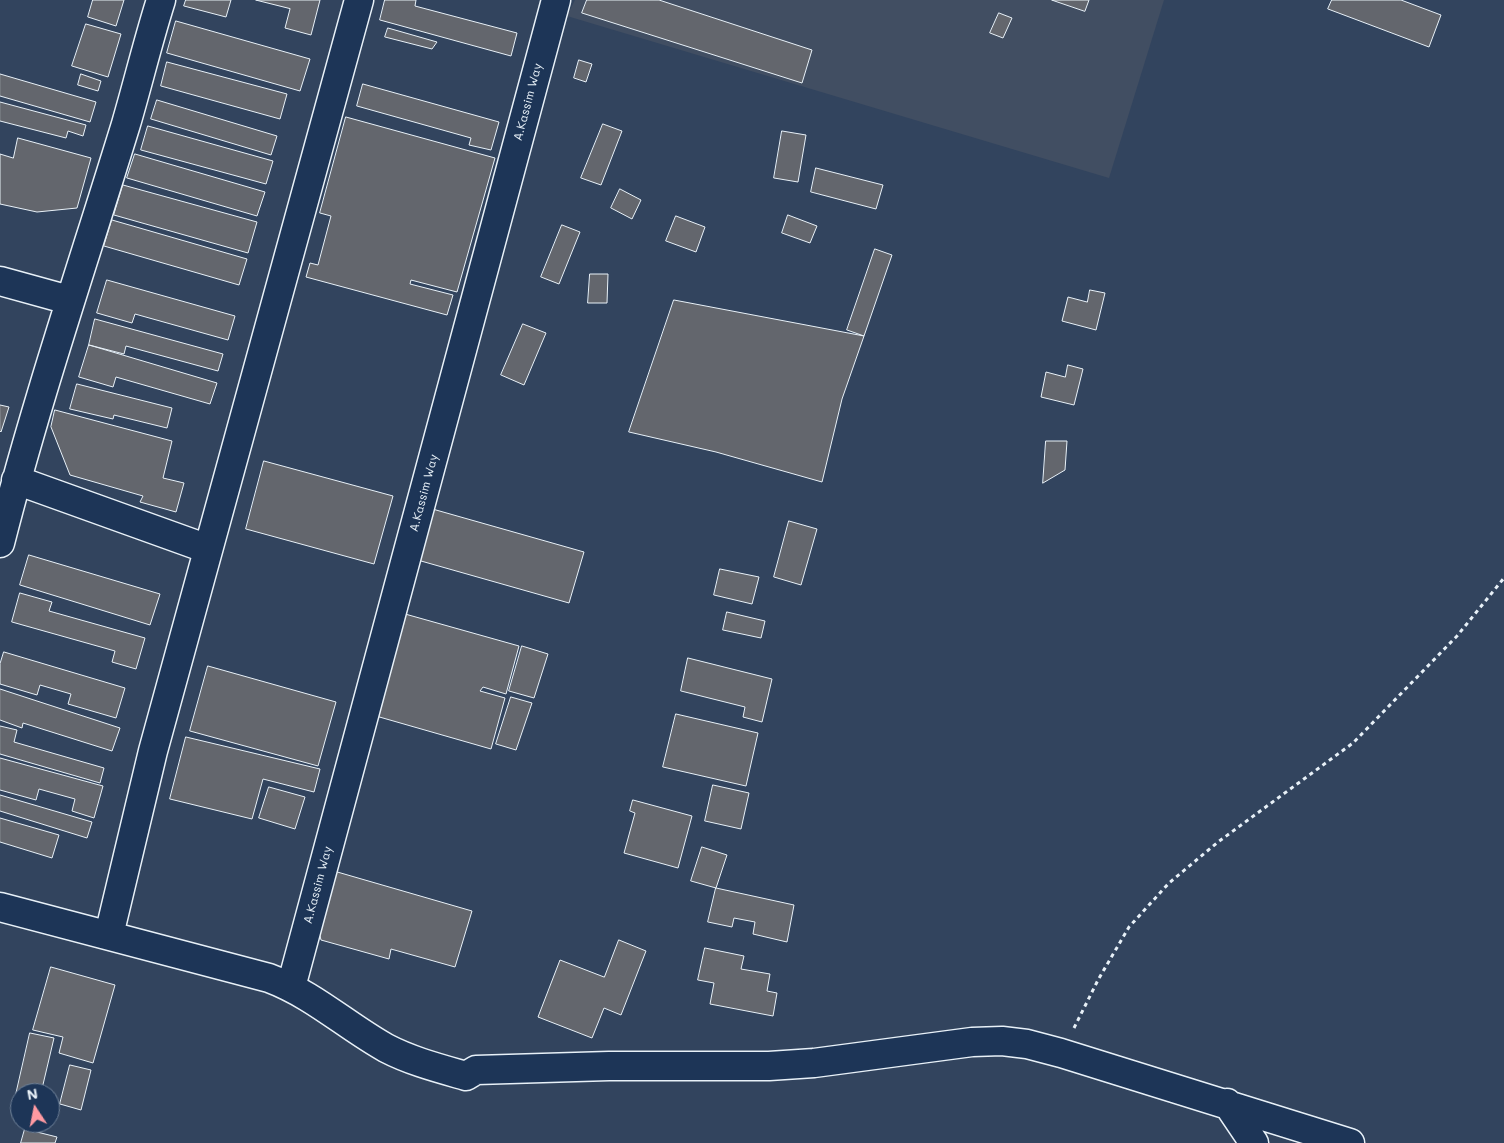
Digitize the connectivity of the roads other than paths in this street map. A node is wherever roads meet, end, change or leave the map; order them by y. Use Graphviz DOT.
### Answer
graph roads {
  1 [pos="161,0"];
  2 [pos="359,0"];
  3 [pos="556,0"];
  4 [pos="0,281"];
  5 [pos="69,300"];
  6 [pos="16,480"];
  7 [pos="0,542"];
  8 [pos="208,549"];
  9 [pos="0,907"];
  10 [pos="109,936"];
  11 [pos="291,987"];
  12 [pos="1227,1103"];
  13 [pos="1254,1143"];
  14 [pos="1350,1143"];
  1 -- 5 [label="street"];
  2 -- 8 [label="street"];
  3 -- 11 [label="street, A.Kassim Way"];
  4 -- 5 [label="street"];
  5 -- 6 [label="street"];
  6 -- 7 [label="street"];
  6 -- 8 [label="street"];
  8 -- 10 [label="street"];
  9 -- 10 [label="street"];
  10 -- 11 [label="street"];
  11 -- 12 [label="street"];
  12 -- 13 [label="street"];
  12 -- 14 [label="street"];
}
